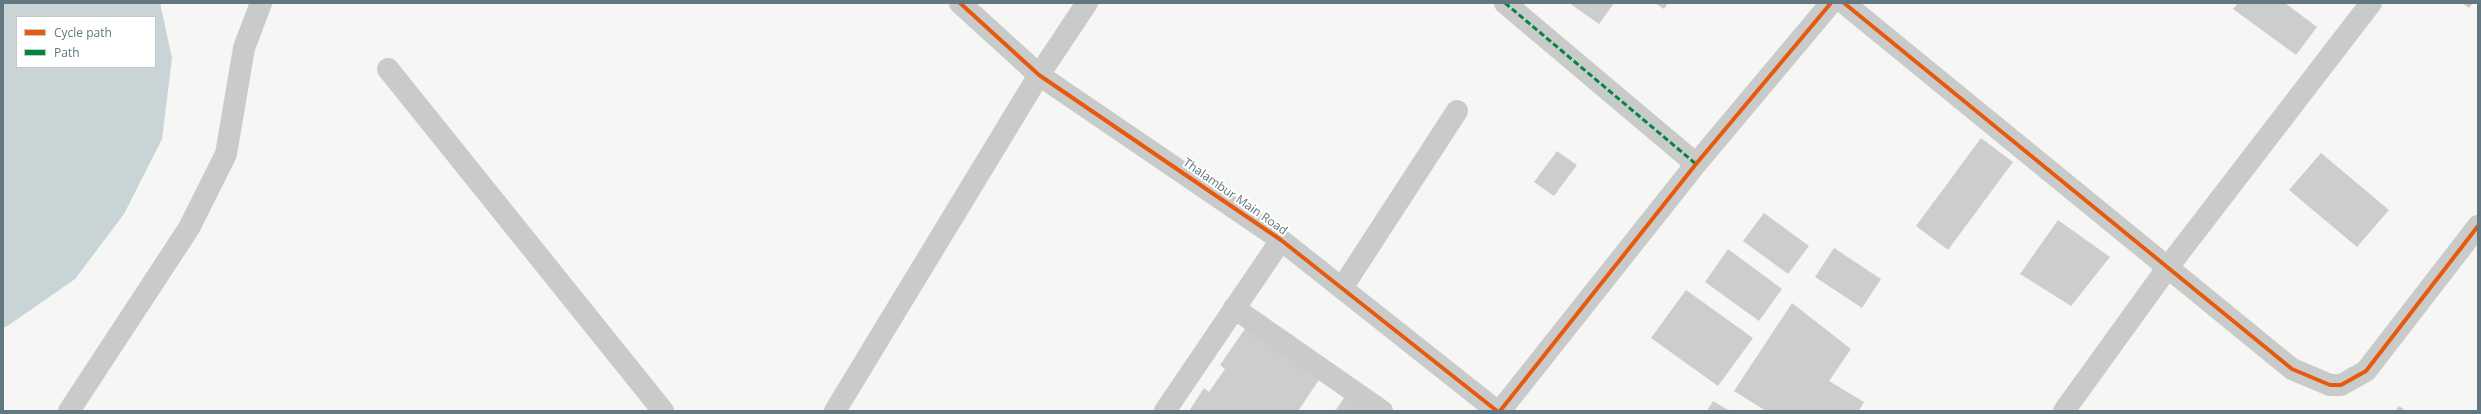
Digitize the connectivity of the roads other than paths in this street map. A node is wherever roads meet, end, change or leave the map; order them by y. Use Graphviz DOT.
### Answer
graph roads {
  1 [pos="261,3"];
  2 [pos="960,3"];
  3 [pos="1088,3"];
  4 [pos="1505,3"];
  5 [pos="1831,3"];
  6 [pos="1844,3"];
  7 [pos="2371,3"];
  8 [pos="388,69"];
  9 [pos="1039,74"];
  10 [pos="1458,111"];
  11 [pos="1696,164"];
  12 [pos="2478,226"];
  13 [pos="1281,240"];
  14 [pos="2168,267"];
  15 [pos="1342,288"];
  16 [pos="1234,308"];
  17 [pos="69,411"];
  18 [pos="663,411"];
  19 [pos="835,411"];
  20 [pos="1165,411"];
  21 [pos="1382,411"];
  22 [pos="1499,411"];
  23 [pos="2064,411"];
  1 -- 17 [label="street"];
  2 -- 9 [label="street, Thalambur Main Road"];
  3 -- 9 [label="street"];
  4 -- 11 [label="street"];
  5 -- 11 [label="street"];
  6 -- 14 [label="street"];
  7 -- 14 [label="street"];
  8 -- 18 [label="street"];
  9 -- 13 [label="street, Thalambur Main Road"];
  9 -- 19 [label="street"];
  10 -- 15 [label="street"];
  11 -- 22 [label="street"];
  12 -- 14 [label="street"];
  13 -- 15 [label="street, Thalambur Main Road"];
  13 -- 16 [label="street"];
  14 -- 23 [label="street"];
  15 -- 22 [label="street, Thalambur Main Road"];
  16 -- 20 [label="street"];
  16 -- 21 [label="street"];
}
